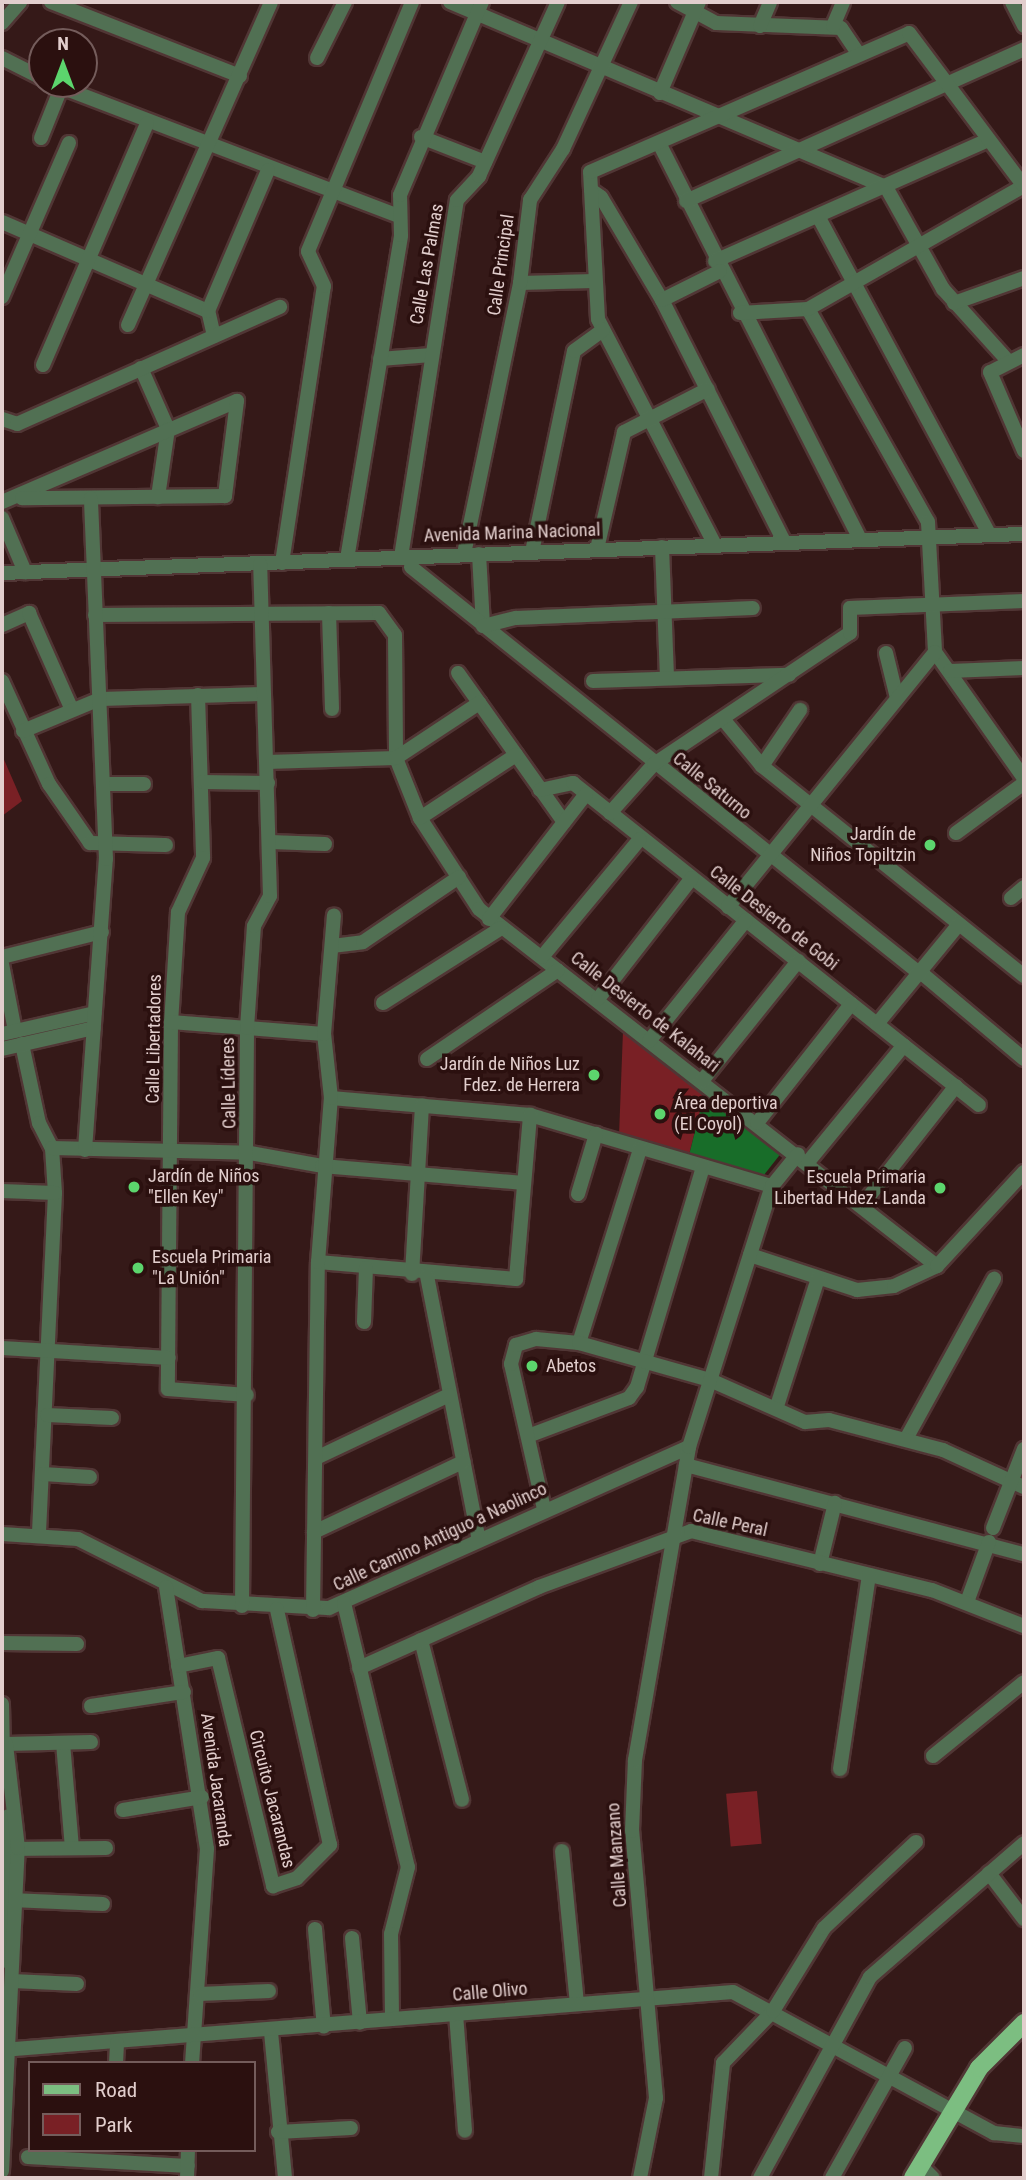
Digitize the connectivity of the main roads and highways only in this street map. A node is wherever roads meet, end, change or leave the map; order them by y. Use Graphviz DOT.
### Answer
graph roads {
  1 [pos="1024,2023"];
  2 [pos="922,2174"];
  1 -- 2 [label="main road"];
}
